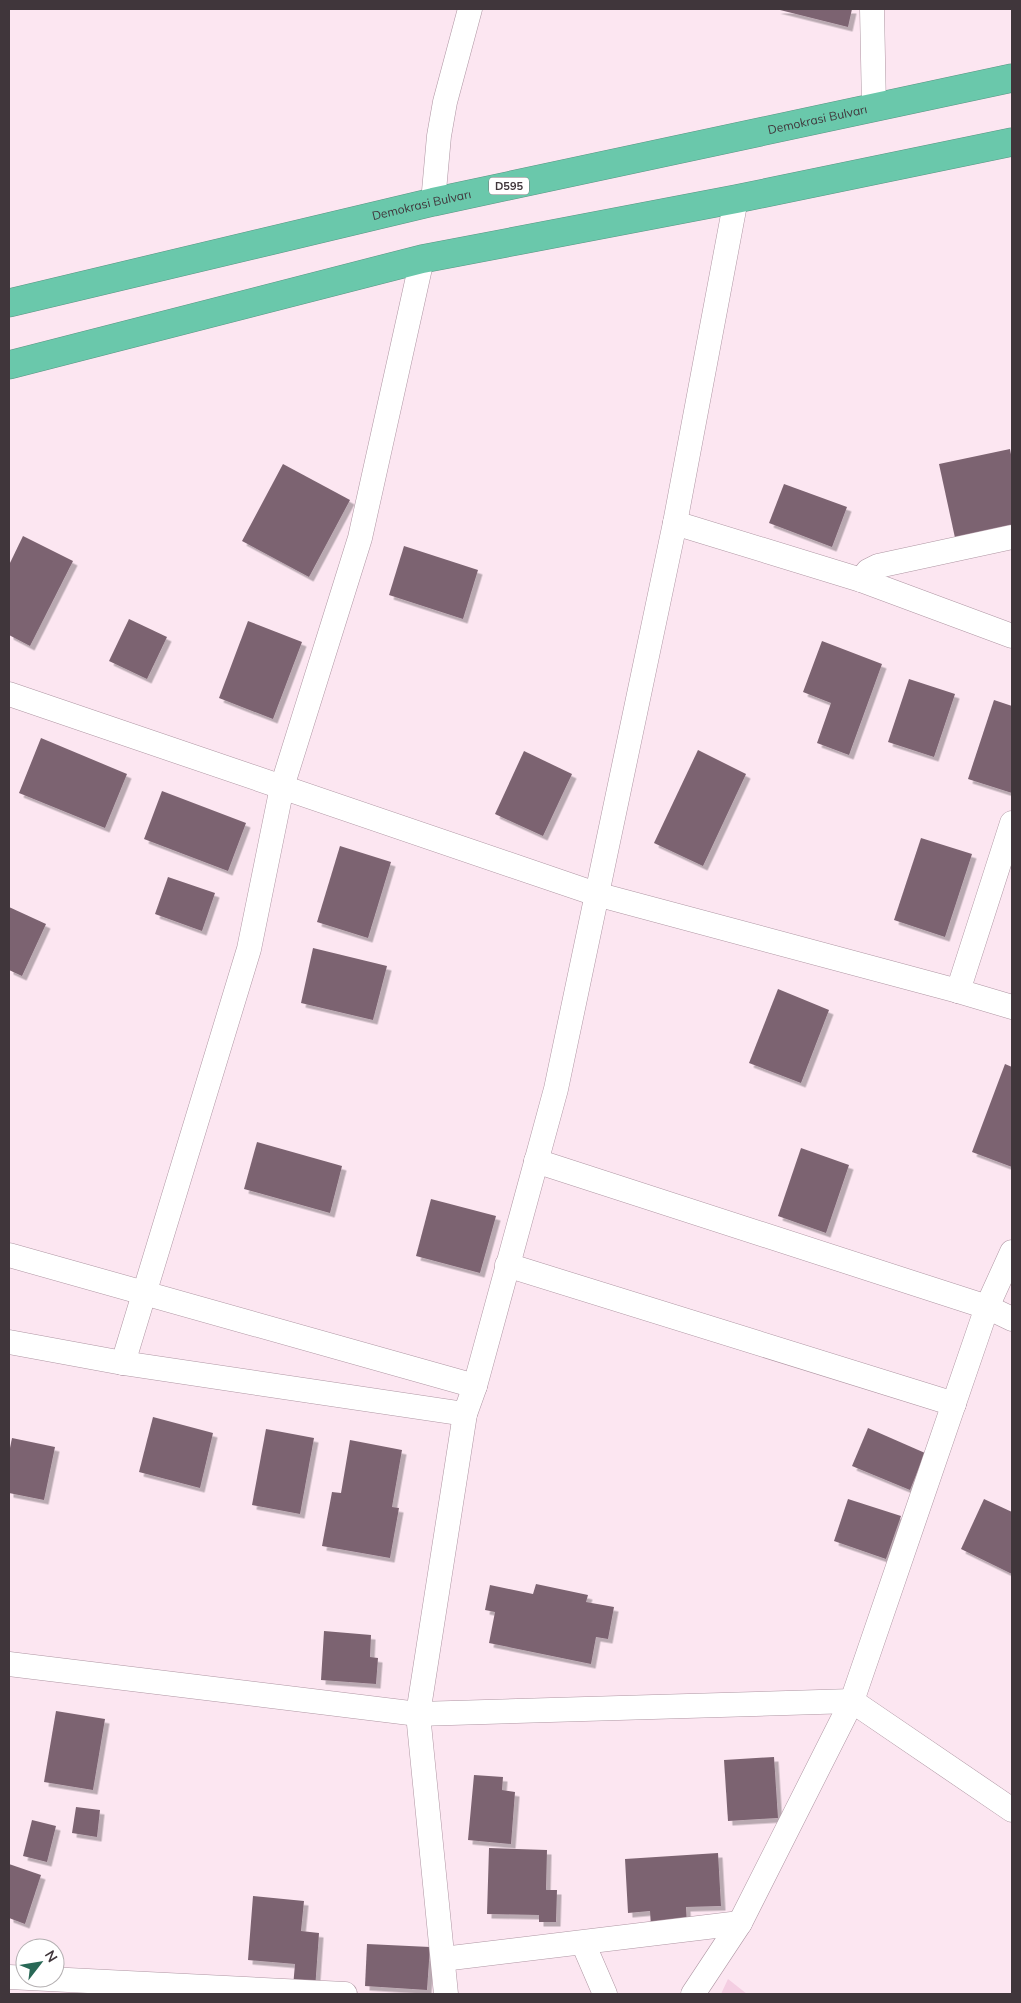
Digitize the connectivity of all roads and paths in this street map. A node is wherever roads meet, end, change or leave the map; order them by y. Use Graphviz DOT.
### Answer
graph roads {
  1 [pos="470,9"];
  2 [pos="872,9"];
  3 [pos="1012,78"];
  4 [pos="874,107"];
  5 [pos="1012,142"];
  6 [pos="736,199"];
  7 [pos="433,202"];
  8 [pos="422,259"];
  9 [pos="9,303"];
  10 [pos="9,365"];
  11 [pos="675,523"];
  12 [pos="1012,537"];
  13 [pos="861,580"];
  14 [pos="1012,636"];
  15 [pos="9,694"];
  16 [pos="282,787"];
  17 [pos="1012,823"];
  18 [pos="596,894"];
  19 [pos="958,991"];
  20 [pos="1012,1008"];
  21 [pos="536,1161"];
  22 [pos="1012,1252"];
  23 [pos="9,1255"];
  24 [pos="507,1265"];
  25 [pos="144,1293"];
  26 [pos="987,1307"];
  27 [pos="1012,1320"];
  28 [pos="9,1342"];
  29 [pos="124,1363"];
  30 [pos="474,1386"];
  31 [pos="954,1404"];
  32 [pos="465,1414"];
  33 [pos="9,1664"];
  34 [pos="852,1700"];
  35 [pos="418,1714"];
  36 [pos="1012,1810"];
  37 [pos="740,1923"];
  38 [pos="583,1943"];
  39 [pos="443,1958"];
  40 [pos="9,1977"];
  41 [pos="345,1994"];
  42 [pos="446,1994"];
  43 [pos="605,1994"];
  44 [pos="693,1994"];
  1 -- 7 [label="street"];
  2 -- 4 [label="street"];
  3 -- 4 [label="highway, Demokrasi Bulvarı / D595"];
  4 -- 7 [label="highway, Demokrasi Bulvarı / D595"];
  5 -- 6 [label="highway"];
  6 -- 8 [label="highway"];
  6 -- 11 [label="street"];
  7 -- 9 [label="highway, Demokrasi Bulvarı / D595"];
  8 -- 10 [label="highway"];
  8 -- 16 [label="street"];
  11 -- 13 [label="street"];
  11 -- 18 [label="street"];
  12 -- 13 [label="street"];
  13 -- 14 [label="street"];
  15 -- 16 [label="street"];
  16 -- 18 [label="street"];
  16 -- 25 [label="street"];
  17 -- 19 [label="street"];
  18 -- 19 [label="street"];
  18 -- 21 [label="street"];
  19 -- 20 [label="street"];
  21 -- 24 [label="street"];
  21 -- 26 [label="street"];
  22 -- 26 [label="street"];
  23 -- 25 [label="street"];
  24 -- 30 [label="street"];
  24 -- 31 [label="street"];
  25 -- 29 [label="street"];
  25 -- 30 [label="street"];
  26 -- 27 [label="street"];
  26 -- 31 [label="street"];
  28 -- 29 [label="street"];
  29 -- 32 [label="street"];
  30 -- 32 [label="street"];
  31 -- 34 [label="street"];
  32 -- 35 [label="street"];
  33 -- 35 [label="street"];
  34 -- 35 [label="street"];
  34 -- 36 [label="street"];
  34 -- 37 [label="street"];
  35 -- 39 [label="street"];
  37 -- 38 [label="street"];
  37 -- 44 [label="street"];
  38 -- 39 [label="street"];
  38 -- 43 [label="street"];
  39 -- 42 [label="street"];
  40 -- 41 [label="street"];
}
